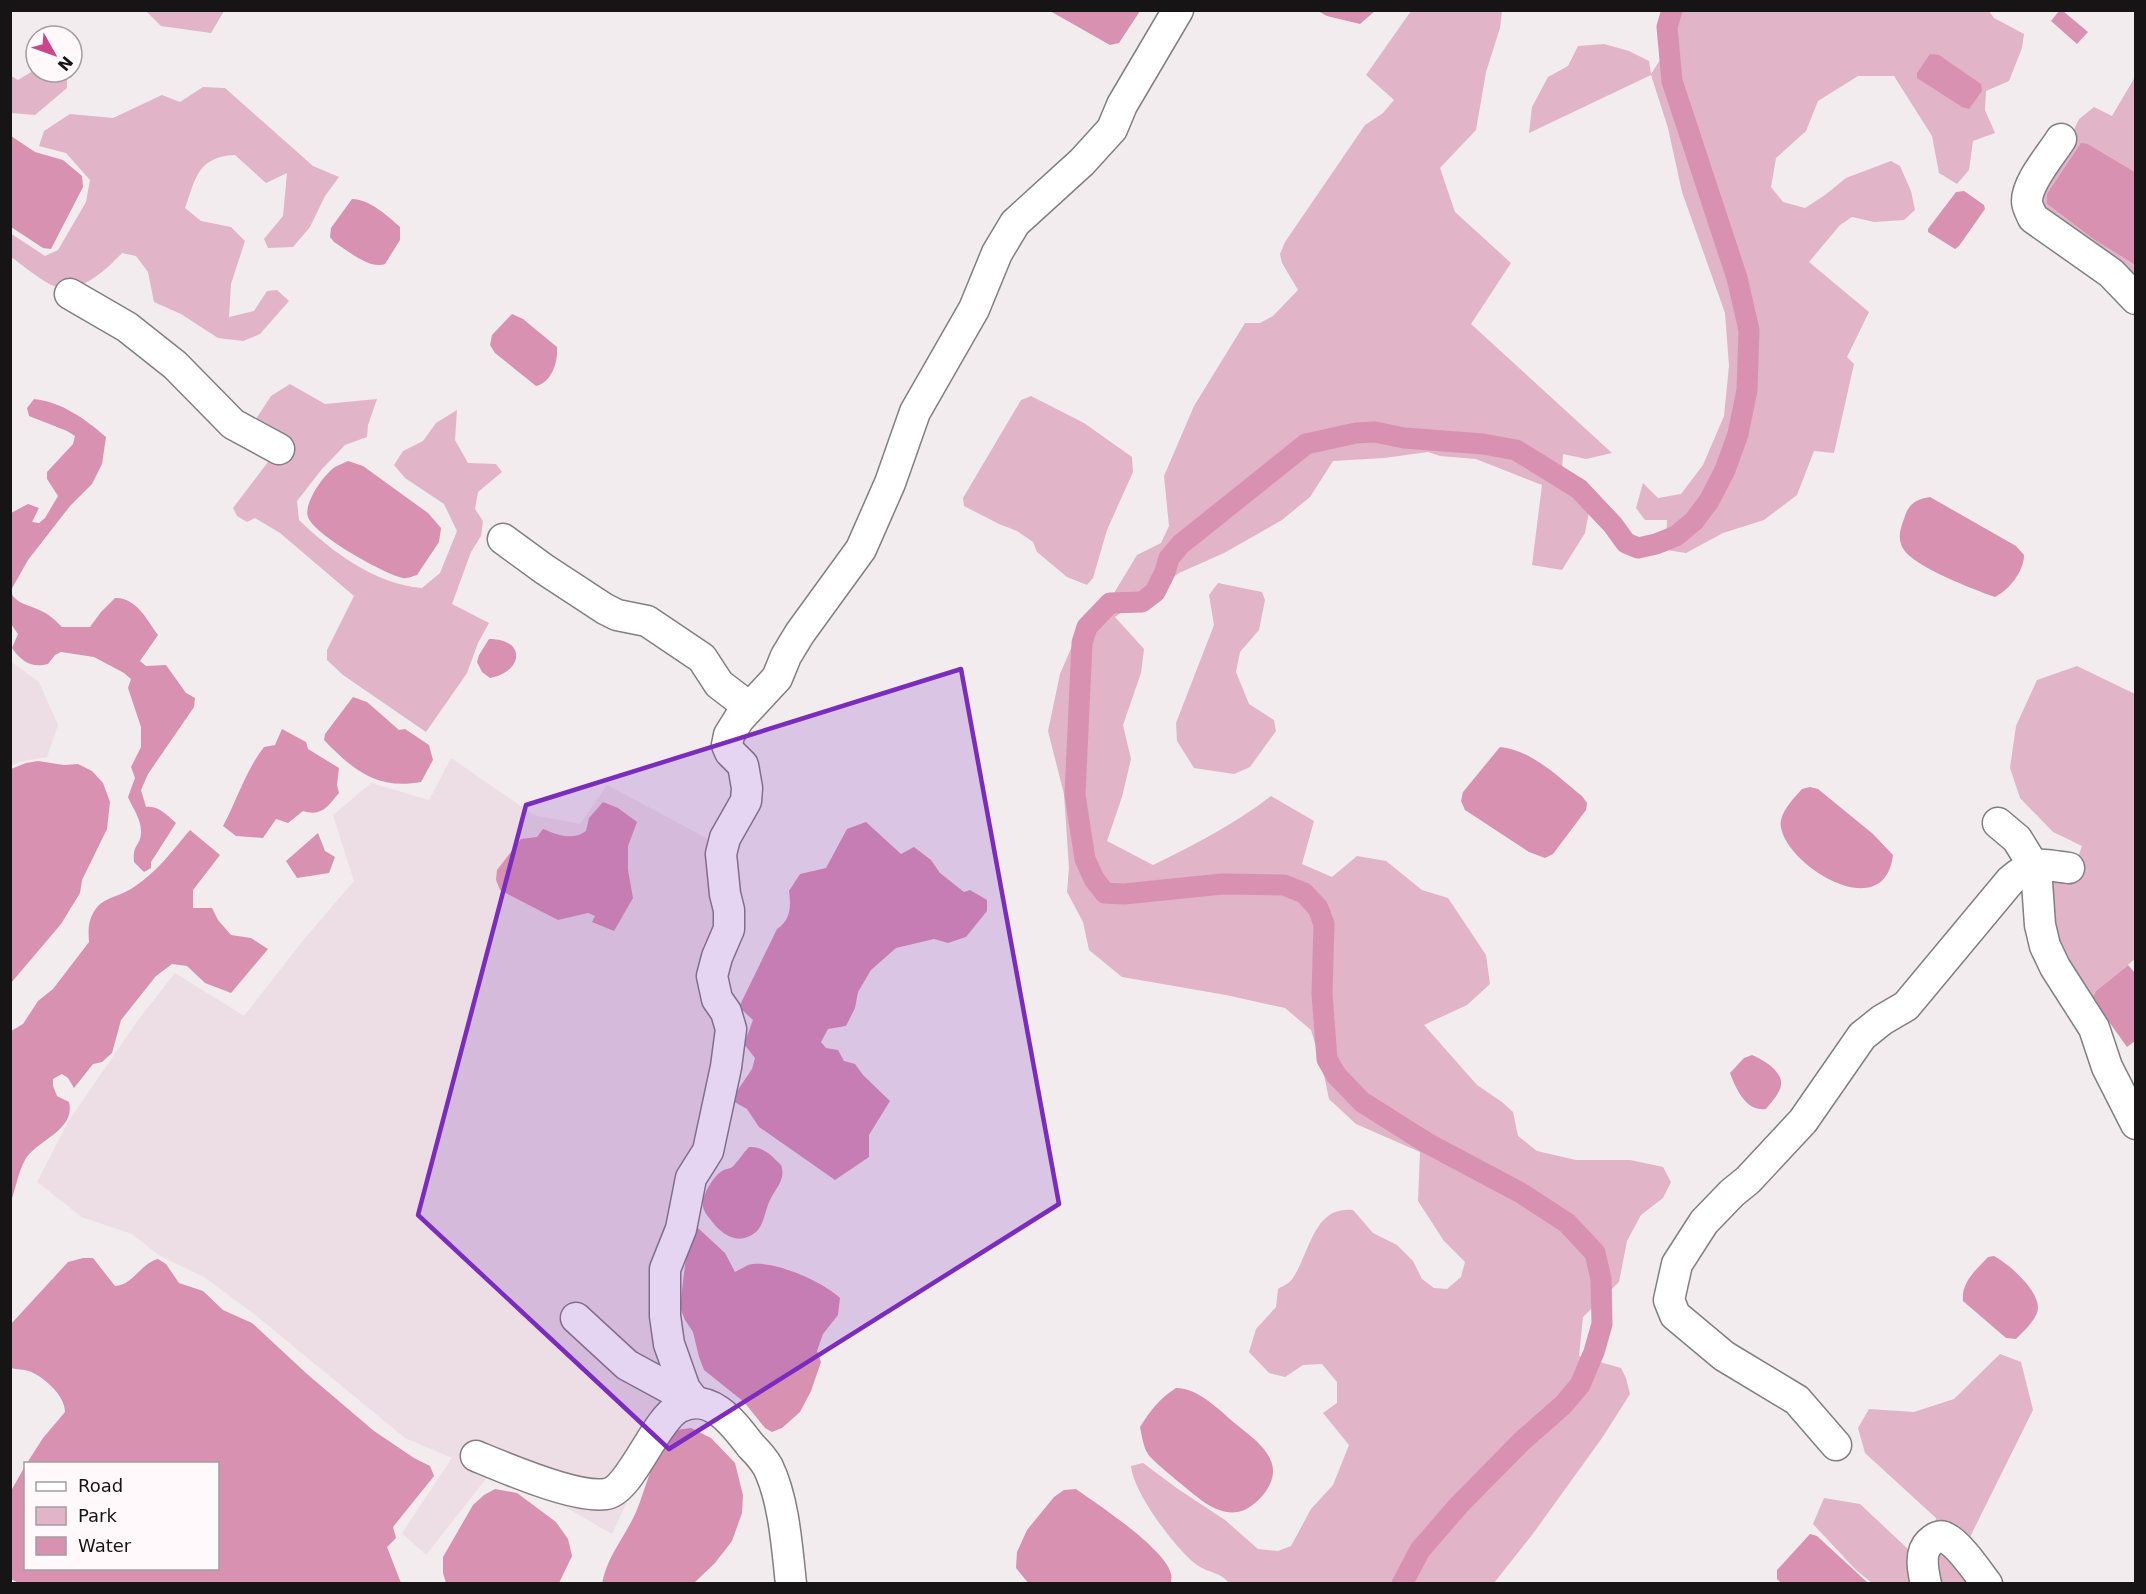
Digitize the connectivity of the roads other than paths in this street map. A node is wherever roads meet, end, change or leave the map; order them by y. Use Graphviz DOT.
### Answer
graph roads {
  1 [pos="1178,10"];
  2 [pos="2061,139"];
  3 [pos="70,294"];
  4 [pos="2136,299"];
  5 [pos="279,449"];
  6 [pos="502,539"];
  7 [pos="749,707"];
  8 [pos="1998,823"];
  9 [pos="2033,865"];
  10 [pos="2068,868"];
  11 [pos="2132,1107"];
  12 [pos="576,1318"];
  13 [pos="695,1402"];
  14 [pos="1836,1445"];
  15 [pos="476,1456"];
  16 [pos="791,1584"];
  17 [pos="1926,1584"];
  18 [pos="1987,1584"];
  1 -- 7 [label="street"];
  2 -- 4 [label="street"];
  3 -- 5 [label="street"];
  6 -- 7 [label="street"];
  7 -- 13 [label="street"];
  8 -- 9 [label="street"];
  9 -- 10 [label="street"];
  9 -- 11 [label="street"];
  9 -- 14 [label="street"];
  12 -- 13 [label="street"];
  13 -- 15 [label="street"];
  13 -- 16 [label="street"];
  17 -- 18 [label="street"];
}
